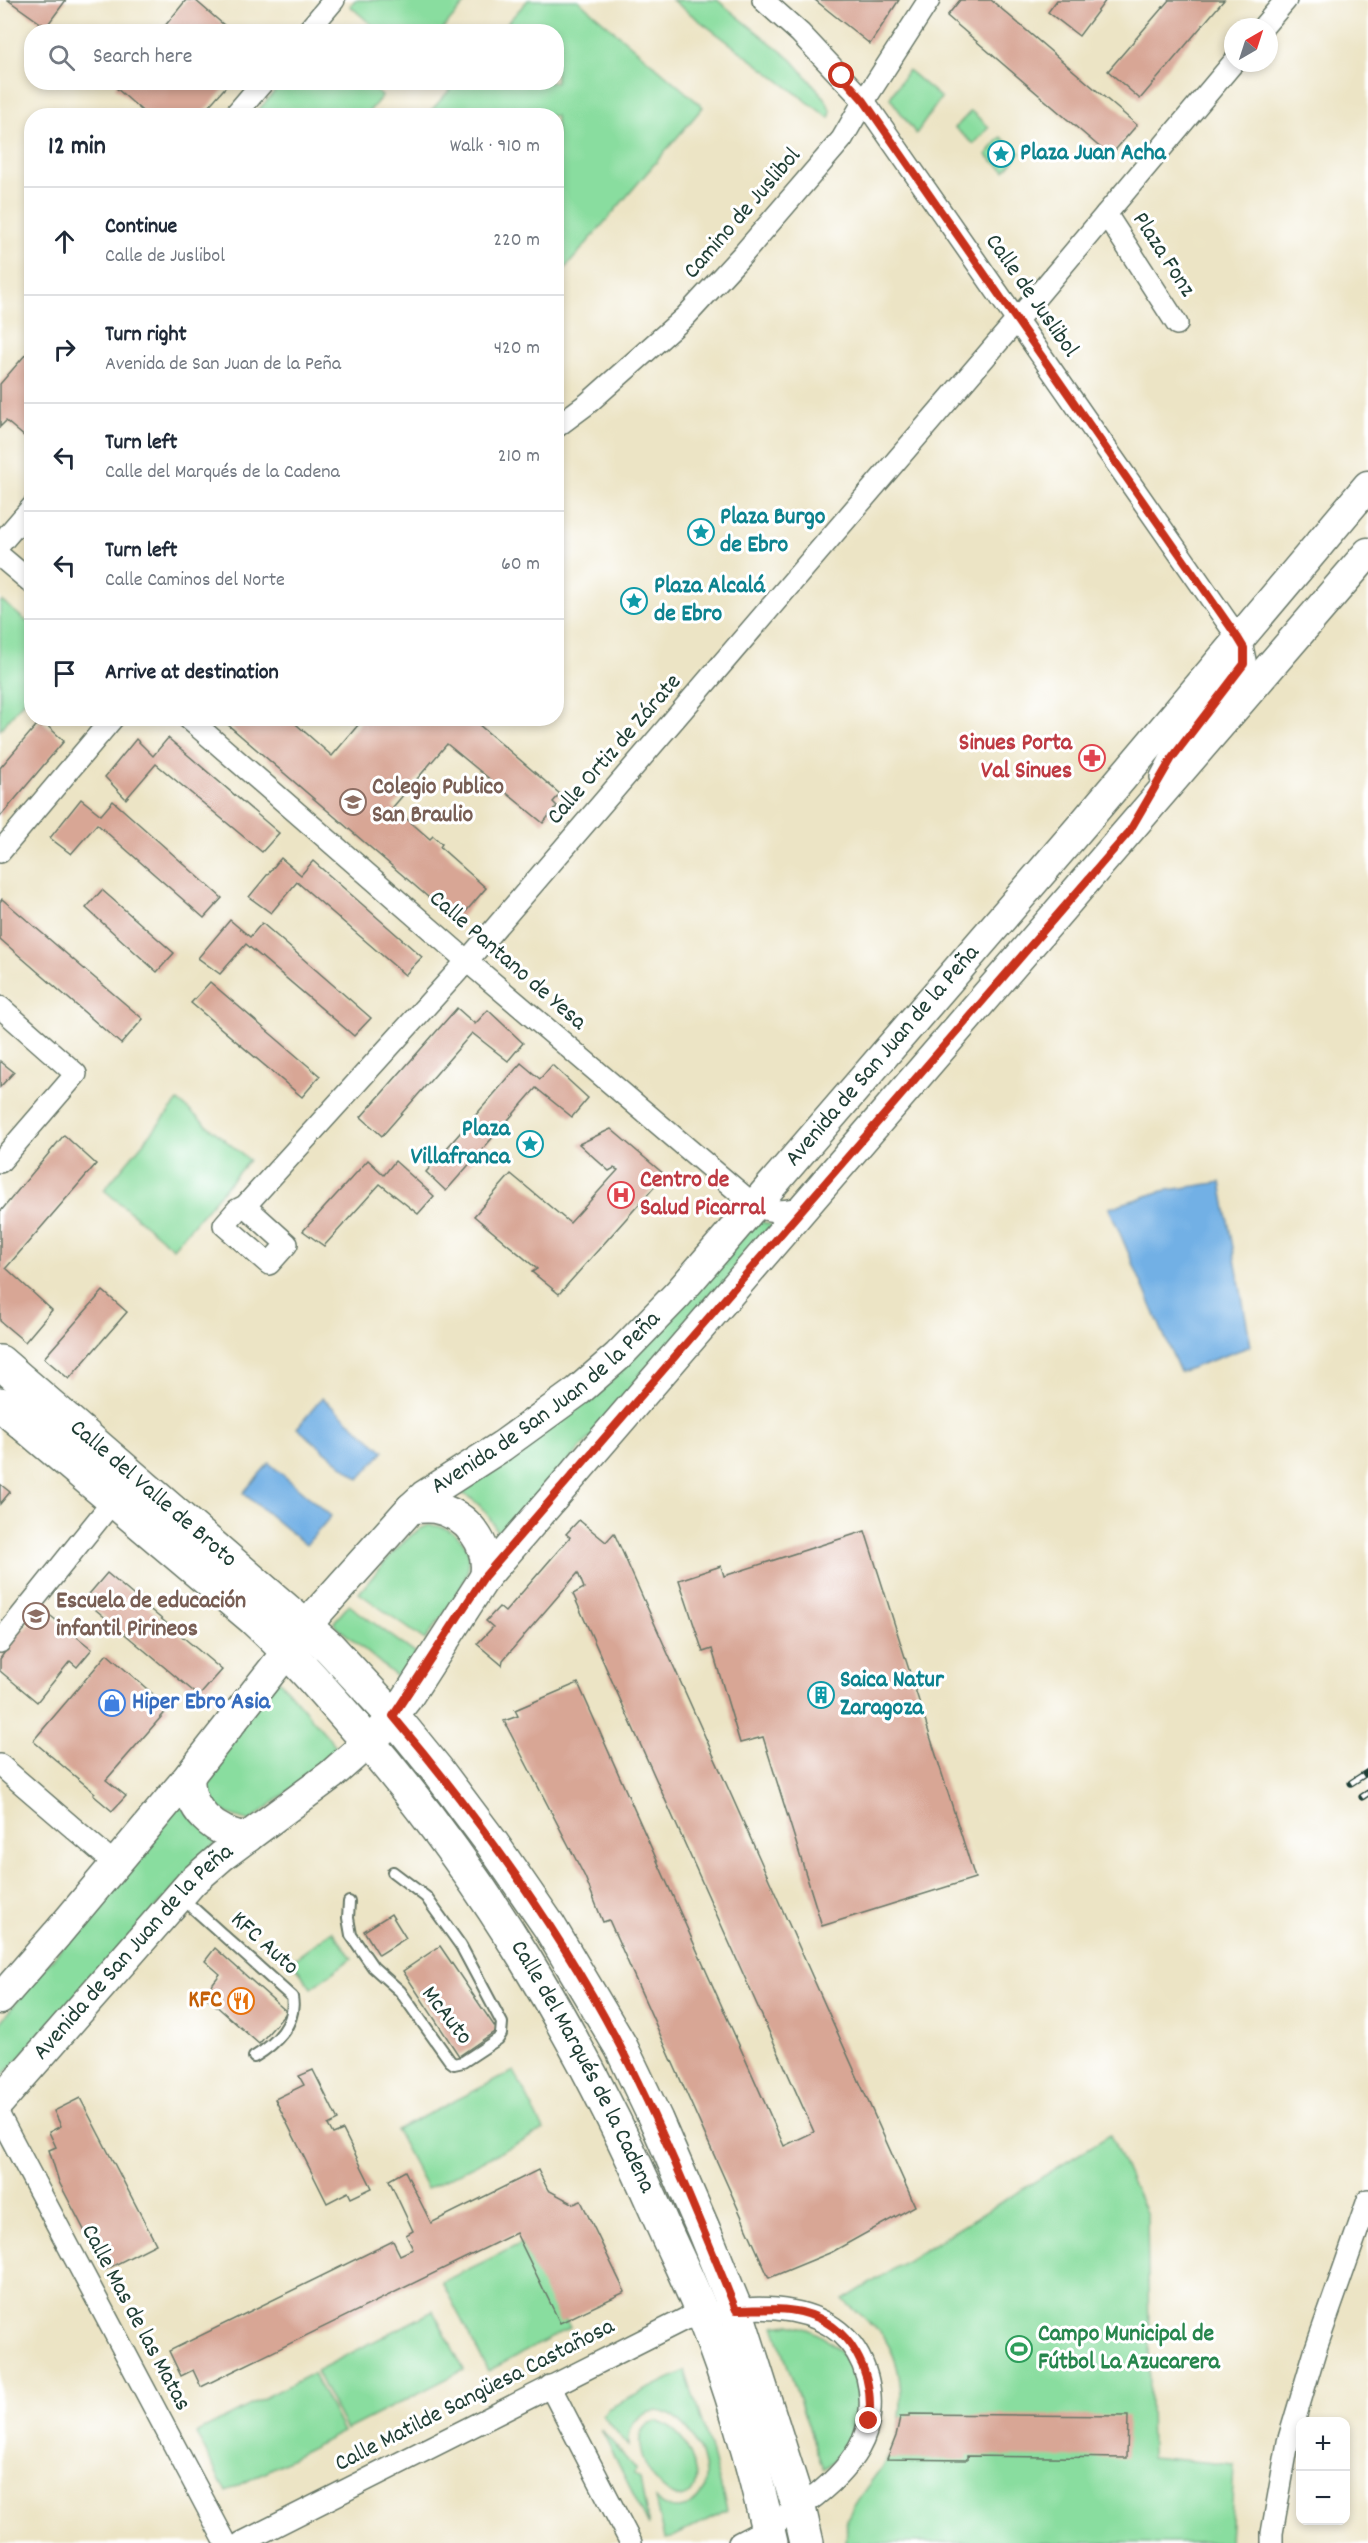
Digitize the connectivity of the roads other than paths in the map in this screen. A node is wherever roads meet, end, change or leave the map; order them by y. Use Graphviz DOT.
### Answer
graph roads {
  1 [pos="334,0"];
  2 [pos="763,0"];
  3 [pos="929,0"];
  4 [pos="1286,0"];
  5 [pos="1271,18"];
  6 [pos="314,24"];
  7 [pos="1225,72"];
  8 [pos="256,90"];
  9 [pos="864,101"];
  10 [pos="241,108"];
  11 [pos="1106,214"];
  12 [pos="1017,320"];
  13 [pos="1177,324"];
  14 [pos="564,421"];
  15 [pos="1368,486"];
  16 [pos="24,516"];
  17 [pos="0,544"];
  18 [pos="1368,553"];
  19 [pos="0,556"];
  20 [pos="24,576"];
  21 [pos="1238,638"];
  22 [pos="106,726"];
  23 [pos="197,726"];
  24 [pos="1129,832"];
  25 [pos="0,852"];
  26 [pos="467,961"];
  27 [pos="0,1007"];
  28 [pos="3,1151"];
  29 [pos="754,1205"];
  30 [pos="244,1206"];
  31 [pos="806,1206"];
  32 [pos="0,1362"];
  33 [pos="0,1404"];
  34 [pos="114,1500"];
  35 [pos="411,1508"];
  36 [pos="484,1577"];
  37 [pos="297,1638"];
  38 [pos="0,1642"];
  39 [pos="393,1716"];
  40 [pos="369,1743"];
  41 [pos="0,1765"];
  42 [pos="190,1774"];
  43 [pos="248,1837"];
  44 [pos="115,1864"];
  45 [pos="393,1872"];
  46 [pos="179,1895"];
  47 [pos="350,1902"];
  48 [pos="0,1999"];
  49 [pos="254,2057"];
  50 [pos="0,2101"];
  51 [pos="0,2117"];
  52 [pos="1368,2200"];
  53 [pos="736,2310"];
  54 [pos="703,2314"];
  55 [pos="550,2386"];
  56 [pos="800,2508"];
  57 [pos="759,2538"];
  58 [pos="226,2543"];
  59 [pos="241,2543"];
  60 [pos="631,2543"];
  61 [pos="807,2543"];
  62 [pos="1272,2543"];
  1 -- 6 [label="street"];
  2 -- 9 [label="street, Calle de Juslibol"];
  3 -- 9 [label="street, Camino de Juslibol"];
  4 -- 5 [label="street"];
  7 -- 11 [label="street, Calle Ortiz de Zárate"];
  8 -- 10 [label="street"];
  9 -- 12 [label="street, Calle de Juslibol"];
  9 -- 14 [label="street, Camino de Juslibol"];
  11 -- 12 [label="street, Calle Ortiz de Zárate"];
  11 -- 13 [label="street, Plaza Fonz"];
  12 -- 21 [label="street, Calle de Juslibol"];
  12 -- 26 [label="street, Calle Ortiz de Zárate"];
  15 -- 21 [label="main road, Avenida de San Juan de la Peña"];
  16 -- 17 [label="street"];
  18 -- 24 [label="main road, Avenida de San Juan de la Peña"];
  19 -- 20 [label="street"];
  21 -- 24 [label="street, Avenida de San Juan de la Peña"];
  21 -- 29 [label="main road, Avenida de San Juan de la Peña"];
  22 -- 25 [label="street"];
  23 -- 26 [label="street, Calle Pantano de Yesa"];
  24 -- 31 [label="main road, Avenida de San Juan de la Peña"];
  26 -- 29 [label="street, Calle Pantano de Yesa"];
  26 -- 30 [label="street, Calle Ortiz de Zárate"];
  27 -- 28 [label="street"];
  29 -- 31 [label="street, Calle Pantano de Yesa"];
  29 -- 35 [label="main road, Avenida de San Juan de la Peña"];
  31 -- 36 [label="main road, Avenida de San Juan de la Peña"];
  32 -- 37 [label="main road, Calle del Valle de Broto"];
  33 -- 34 [label="main road, Calle del Valle de Broto"];
  34 -- 37 [label="main road, Calle del Valle de Broto"];
  34 -- 38 [label="street"];
  35 -- 36 [label="main road, Avenida de San Juan de la Peña"];
  35 -- 37 [label="main road, Avenida de San Juan de la Peña"];
  36 -- 39 [label="main road, Avenida de San Juan de la Peña"];
  37 -- 39 [label="main road, Calle del Marqués de la Cadena"];
  37 -- 40 [label="main road, Calle del Marqués de la Cadena"];
  37 -- 42 [label="main road, Avenida de San Juan de la Peña"];
  39 -- 40 [label="main road, Avenida de San Juan de la Peña"];
  39 -- 53 [label="main road, Calle del Marqués de la Cadena"];
  40 -- 43 [label="main road, Avenida de San Juan de la Peña"];
  40 -- 54 [label="main road, Calle del Marqués de la Cadena"];
  41 -- 44 [label="street"];
  42 -- 43 [label="main road, Avenida de San Juan de la Peña"];
  42 -- 44 [label="main road, Avenida de San Juan de la Peña"];
  43 -- 46 [label="main road, Avenida de San Juan de la Peña"];
  44 -- 48 [label="main road, Avenida de San Juan de la Peña"];
  45 -- 47 [label="lane, McAuto"];
  46 -- 49 [label="lane, KFC Auto"];
  46 -- 50 [label="main road, Avenida de San Juan de la Peña"];
  51 -- 58 [label="street, Calle Mas de las Matas"];
  52 -- 62 [label="street"];
  53 -- 54 [label="street, Calle Matilde Sangüesa Castañosa"];
  53 -- 56 [label="main road, Calle del Marqués de la Cadena"];
  53 -- 56 [label="street, Calle Matilde Sangüesa Castañosa"];
  54 -- 55 [label="street, Calle Matilde Sangüesa Castañosa"];
  54 -- 57 [label="main road, Calle del Marqués de la Cadena"];
  55 -- 59 [label="street, Calle Matilde Sangüesa Castañosa"];
  55 -- 60 [label="street"];
  56 -- 57 [label="street, Calle Matilde Sangüesa Castañosa"];
  56 -- 61 [label="main road, Calle del Marqués de la Cadena"];
}
